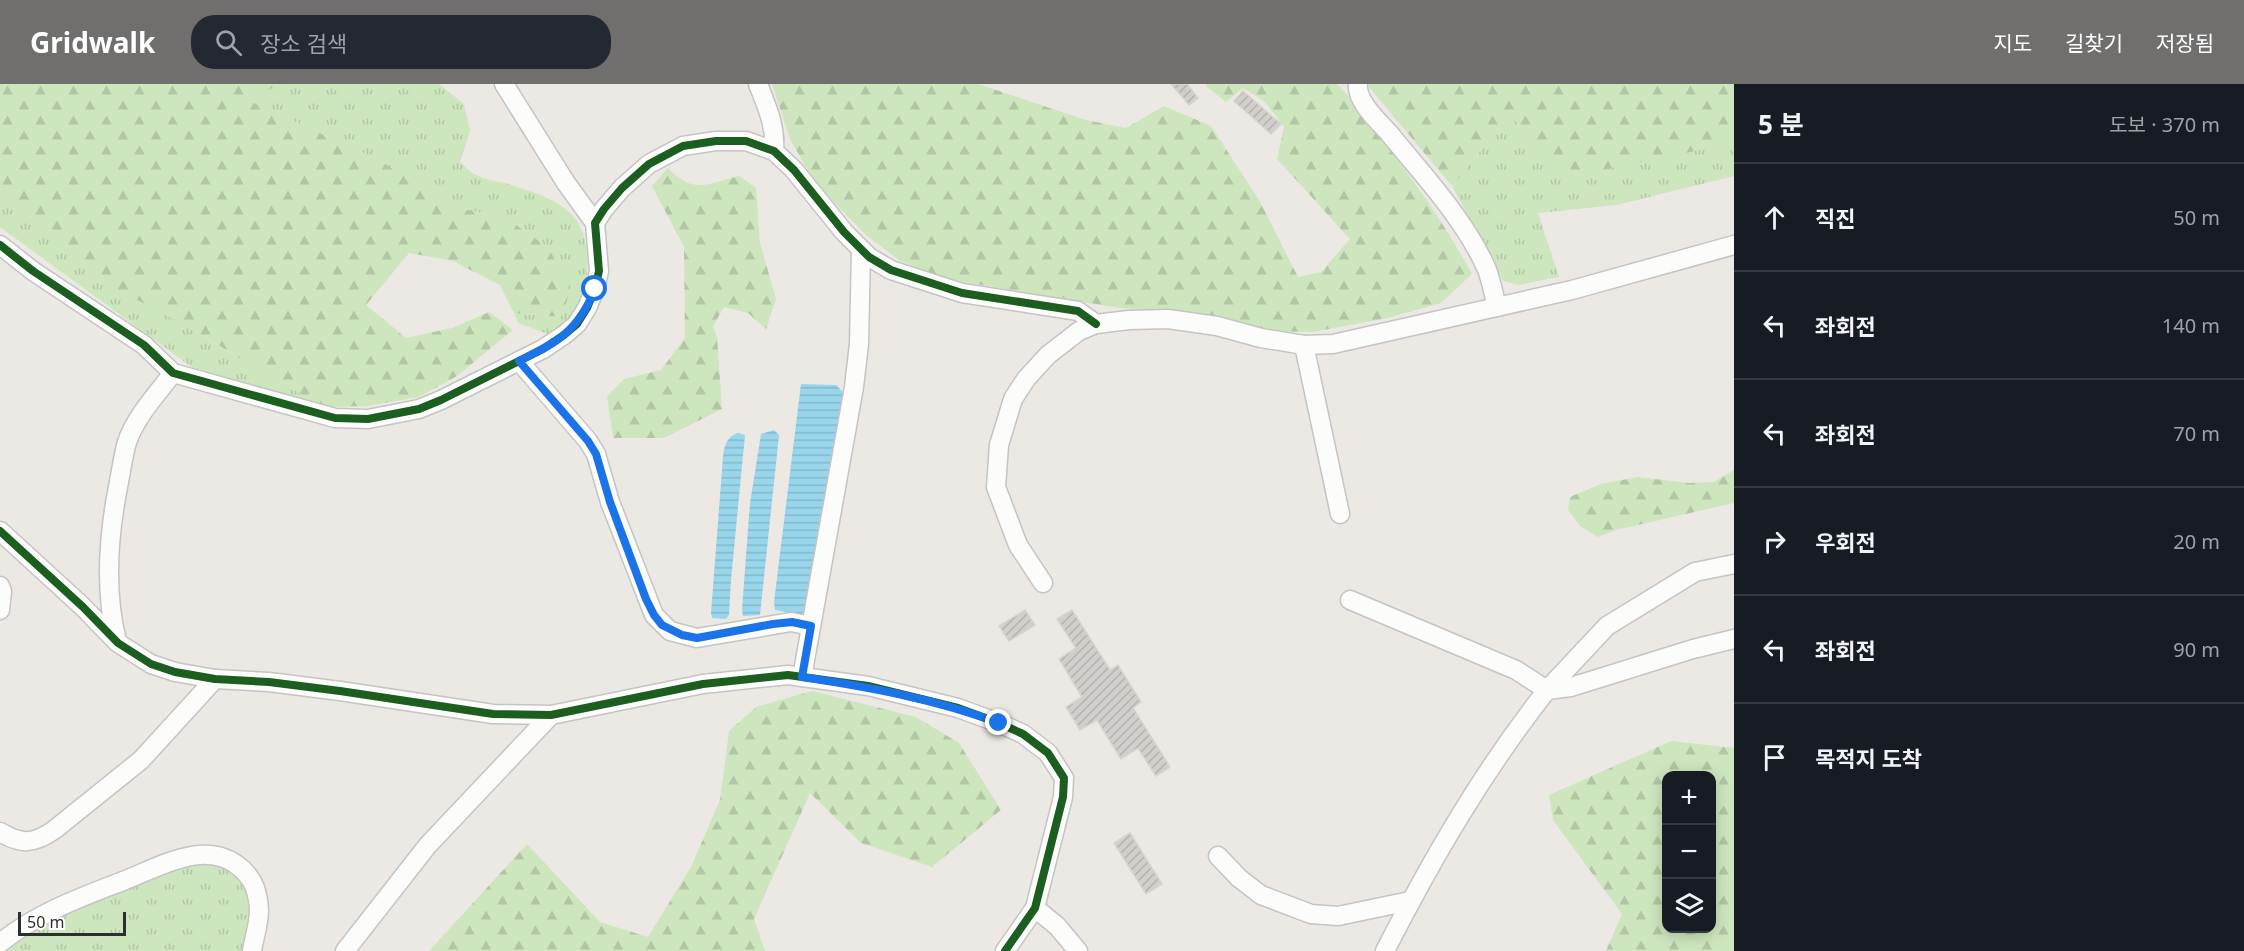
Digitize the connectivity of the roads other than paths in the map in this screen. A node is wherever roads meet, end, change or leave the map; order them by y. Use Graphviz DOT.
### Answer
graph roads {
  1 [pos="504,84"];
  2 [pos="758,84"];
  3 [pos="1356,85"];
  4 [pos="774,151"];
  5 [pos="595,224"];
  6 [pos="1734,245"];
  7 [pos="0,246"];
  8 [pos="861,250"];
  9 [pos="1497,307"];
  10 [pos="1096,324"];
  11 [pos="1304,345"];
  12 [pos="519,361"];
  13 [pos="173,373"];
  14 [pos="1340,514"];
  15 [pos="0,531"];
  16 [pos="1734,564"];
  17 [pos="1043,583"];
  18 [pos="0,586"];
  19 [pos="1350,600"];
  20 [pos="0,610"];
  21 [pos="811,626"];
  22 [pos="1734,639"];
  23 [pos="118,643"];
  24 [pos="802,677"];
  25 [pos="215,679"];
  26 [pos="1547,690"];
  27 [pos="551,715"];
  28 [pos="0,832"];
  29 [pos="1218,856"];
  30 [pos="1410,901"];
  31 [pos="1035,908"];
  32 [pos="0,943"];
  33 [pos="252,951"];
  34 [pos="345,951"];
  35 [pos="1005,951"];
  36 [pos="1078,951"];
  37 [pos="1385,951"];
  1 -- 5 [label="street"];
  2 -- 4 [label="street"];
  3 -- 9 [label="street"];
  4 -- 5 [label="street"];
  4 -- 8 [label="street"];
  5 -- 12 [label="street"];
  6 -- 9 [label="street"];
  7 -- 13 [label="street"];
  8 -- 10 [label="street"];
  8 -- 21 [label="street"];
  9 -- 11 [label="street"];
  10 -- 11 [label="street"];
  10 -- 17 [label="street"];
  11 -- 14 [label="street"];
  12 -- 13 [label="street"];
  12 -- 21 [label="street"];
  13 -- 23 [label="street"];
  15 -- 23 [label="street"];
  16 -- 26 [label="street"];
  18 -- 20 [label="street"];
  19 -- 26 [label="street"];
  21 -- 24 [label="street"];
  22 -- 26 [label="street"];
  23 -- 25 [label="street"];
  24 -- 27 [label="street"];
  24 -- 31 [label="street"];
  25 -- 27 [label="street"];
  25 -- 28 [label="street"];
  26 -- 30 [label="street"];
  27 -- 34 [label="street"];
  29 -- 30 [label="street"];
  30 -- 37 [label="street"];
  31 -- 35 [label="street"];
  31 -- 36 [label="street"];
  32 -- 33 [label="street"];
}
